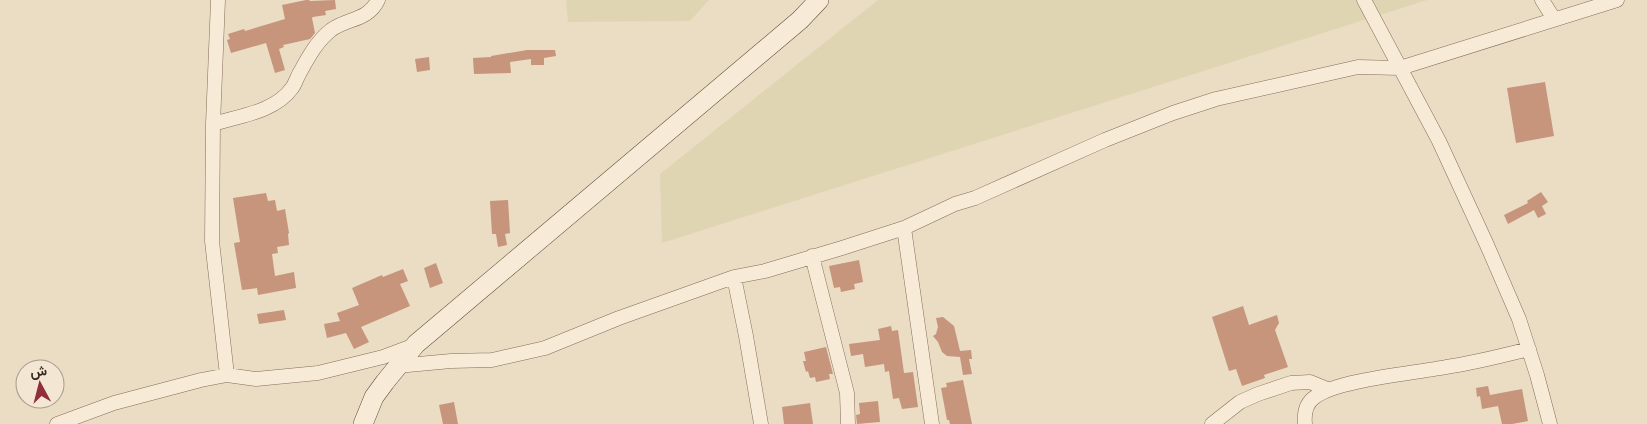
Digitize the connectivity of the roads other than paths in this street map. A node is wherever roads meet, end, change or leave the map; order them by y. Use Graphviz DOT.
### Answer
graph roads {
  1 [pos="218,0"];
  2 [pos="378,0"];
  3 [pos="819,0"];
  4 [pos="1364,0"];
  5 [pos="1542,0"];
  6 [pos="1617,0"];
  7 [pos="1554,19"];
  8 [pos="1400,68"];
  9 [pos="213,124"];
  10 [pos="904,228"];
  11 [pos="812,256"];
  12 [pos="734,277"];
  13 [pos="416,344"];
  14 [pos="1529,349"];
  15 [pos="397,366"];
  16 [pos="227,375"];
  17 [pos="1327,389"];
  18 [pos="57,424"];
  19 [pos="363,424"];
  20 [pos="761,424"];
  21 [pos="848,424"];
  22 [pos="932,424"];
  23 [pos="1212,424"];
  24 [pos="1305,424"];
  25 [pos="1550,424"];
  1 -- 9 [label="street"];
  2 -- 9 [label="street"];
  3 -- 13 [label="street"];
  4 -- 8 [label="street"];
  5 -- 7 [label="street"];
  6 -- 7 [label="street"];
  7 -- 8 [label="street"];
  8 -- 10 [label="street"];
  8 -- 14 [label="street"];
  9 -- 16 [label="street"];
  10 -- 11 [label="street"];
  10 -- 22 [label="street"];
  11 -- 12 [label="street"];
  11 -- 21 [label="street"];
  12 -- 15 [label="street"];
  12 -- 20 [label="street"];
  13 -- 15 [label="street"];
  13 -- 16 [label="street"];
  14 -- 17 [label="street"];
  14 -- 25 [label="street"];
  15 -- 19 [label="street"];
  16 -- 18 [label="street"];
  17 -- 23 [label="street"];
  17 -- 24 [label="street"];
}
